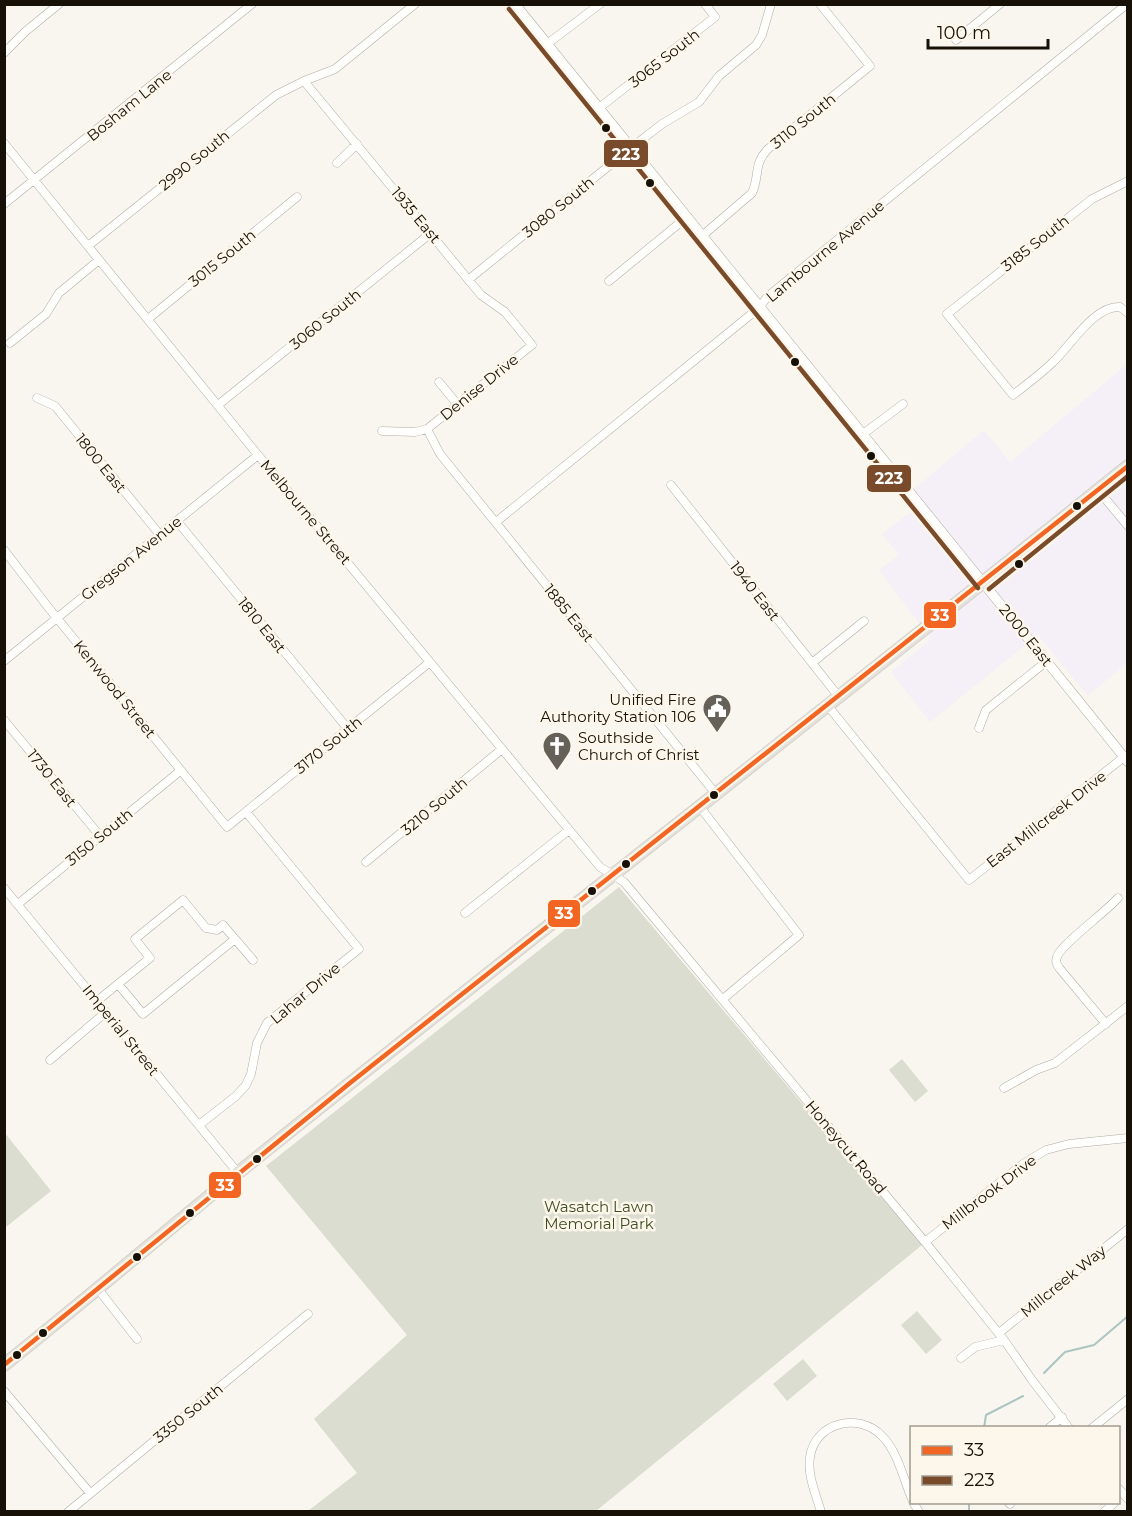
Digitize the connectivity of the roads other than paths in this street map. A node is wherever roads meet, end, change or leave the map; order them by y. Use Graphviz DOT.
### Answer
graph roads {
  1 [pos="59,4"];
  2 [pos="252,4"];
  3 [pos="415,4"];
  4 [pos="515,4"];
  5 [pos="600,4"];
  6 [pos="705,4"];
  7 [pos="820,4"];
  8 [pos="1000,4"];
  9 [pos="1111,4"];
  10 [pos="1127,4"];
  11 [pos="770,8"];
  12 [pos="1117,12"];
  13 [pos="956,40"];
  14 [pos="547,44"];
  15 [pos="4,53"];
  16 [pos="304,81"];
  17 [pos="599,108"];
  18 [pos="4,143"];
  19 [pos="357,144"];
  20 [pos="631,148"];
  21 [pos="338,163"];
  22 [pos="34,180"];
  23 [pos="1128,182"];
  24 [pos="297,196"];
  25 [pos="4,204"];
  26 [pos="687,217"];
  27 [pos="431,233"];
  28 [pos="702,236"];
  29 [pos="88,246"];
  30 [pos="99,260"];
  31 [pos="468,280"];
  32 [pos="609,281"];
  33 [pos="760,307"];
  34 [pos="1128,313"];
  35 [pos="148,319"];
  36 [pos="10,343"];
  37 [pos="532,345"];
  38 [pos="439,382"];
  39 [pos="37,398"];
  40 [pos="903,404"];
  41 [pos="218,405"];
  42 [pos="458,405"];
  43 [pos="427,429"];
  44 [pos="382,431"];
  45 [pos="863,434"];
  46 [pos="258,455"];
  47 [pos="1128,466"];
  48 [pos="671,485"];
  49 [pos="1098,490"];
  50 [pos="177,521"];
  51 [pos="496,522"];
  52 [pos="1128,526"];
  53 [pos="160,535"];
  54 [pos="4,550"];
  55 [pos="984,583"];
  56 [pos="57,618"];
  57 [pos="864,621"];
  58 [pos="4,661"];
  59 [pos="1047,661"];
  60 [pos="430,662"];
  61 [pos="812,663"];
  62 [pos="839,697"];
  63 [pos="828,706"];
  64 [pos="4,720"];
  65 [pos="979,728"];
  66 [pos="348,729"];
  67 [pos="502,749"];
  68 [pos="1126,760"];
  69 [pos="180,771"];
  70 [pos="716,794"];
  71 [pos="700,807"];
  72 [pos="246,812"];
  73 [pos="227,827"];
  74 [pos="569,830"];
  75 [pos="100,836"];
  76 [pos="366,862"];
  77 [pos="613,875"];
  78 [pos="4,888"];
  79 [pos="1118,898"];
  80 [pos="18,903"];
  81 [pos="465,913"];
  82 [pos="235,939"];
  83 [pos="253,960"];
  84 [pos="118,984"];
  85 [pos="723,999"];
  86 [pos="97,1001"];
  87 [pos="1128,1006"];
  88 [pos="106,1012"];
  89 [pos="1106,1024"];
  90 [pos="50,1060"];
  91 [pos="1004,1088"];
  92 [pos="199,1125"];
  93 [pos="1128,1138"];
  94 [pos="238,1173"];
  95 [pos="1128,1229"];
  96 [pos="925,1242"];
  97 [pos="98,1289"];
  98 [pos="308,1314"];
  99 [pos="1001,1336"];
  100 [pos="137,1339"];
  101 [pos="961,1358"];
  102 [pos="5,1363"];
  103 [pos="4,1391"];
  104 [pos="1128,1398"];
  105 [pos="1062,1417"];
  106 [pos="1051,1426"];
  107 [pos="1069,1426"];
  108 [pos="1094,1426"];
  109 [pos="90,1493"];
  110 [pos="910,1493"];
  111 [pos="68,1512"];
  112 [pos="821,1512"];
  1 -- 15 [label="street"];
  2 -- 22 [label="street, Bosham Lane"];
  3 -- 16 [label="street, 2990 South"];
  4 -- 14 [label="street, 2000 East"];
  5 -- 14 [label="street"];
  6 -- 17 [label="street, 3065 South"];
  7 -- 28 [label="street, 3110 South"];
  8 -- 13 [label="street"];
  9 -- 12 [label="street"];
  10 -- 12 [label="street, Lambourne Avenue"];
  11 -- 20 [label="street, 3080 South"];
  12 -- 33 [label="street, Lambourne Avenue"];
  14 -- 17 [label="street, 2000 East"];
  16 -- 19 [label="street, 1935 East"];
  16 -- 29 [label="street, 2990 South"];
  17 -- 20 [label="street, 2000 East"];
  18 -- 22 [label="street, Melbourne Street"];
  19 -- 21 [label="street"];
  19 -- 27 [label="street, 1935 East"];
  20 -- 26 [label="street, 2000 East"];
  20 -- 31 [label="street, 3080 South"];
  22 -- 25 [label="street, Bosham Lane"];
  22 -- 29 [label="street, Melbourne Street"];
  23 -- 34 [label="street, 3185 South"];
  24 -- 35 [label="street, 3015 South"];
  26 -- 28 [label="street, 2000 East"];
  26 -- 32 [label="street"];
  27 -- 31 [label="street, 1935 East"];
  27 -- 41 [label="street, 3060 South"];
  28 -- 33 [label="street, 2000 East"];
  29 -- 30 [label="street, Melbourne Street"];
  30 -- 35 [label="street, Melbourne Street"];
  30 -- 36 [label="street"];
  31 -- 37 [label="street, 1935 East"];
  33 -- 45 [label="street, 2000 East"];
  33 -- 51 [label="street, Lambourne Avenue"];
  35 -- 41 [label="street, Melbourne Street"];
  37 -- 42 [label="street, Denise Drive"];
  38 -- 42 [label="street"];
  39 -- 53 [label="street, 1800 East"];
  40 -- 45 [label="street"];
  41 -- 46 [label="street, Melbourne Street"];
  42 -- 43 [label="street, Denise Drive"];
  43 -- 44 [label="street"];
  43 -- 51 [label="street, 1885 East"];
  45 -- 55 [label="street, 2000 East"];
  46 -- 50 [label="street, Gregson Avenue"];
  46 -- 60 [label="street, Melbourne Street"];
  47 -- 49 [label="main road"];
  48 -- 61 [label="street, 1940 East"];
  49 -- 52 [label="street"];
  49 -- 55 [label="main road"];
  50 -- 53 [label="street, Gregson Avenue"];
  50 -- 66 [label="street, 1810 East"];
  51 -- 70 [label="street, 1885 East"];
  53 -- 56 [label="street, Gregson Avenue"];
  54 -- 56 [label="street, Kenwood Street"];
  55 -- 59 [label="street, 2000 East"];
  55 -- 62 [label="main road"];
  56 -- 58 [label="street, Gregson Avenue"];
  56 -- 69 [label="street, Kenwood Street"];
  57 -- 61 [label="street"];
  59 -- 65 [label="street"];
  59 -- 68 [label="street, 2000 East"];
  60 -- 66 [label="street, 3170 South"];
  60 -- 67 [label="street, Melbourne Street"];
  61 -- 62 [label="street, 1940 East"];
  62 -- 63 [label="main road"];
  63 -- 68 [label="street, East Millcreek Drive"];
  63 -- 70 [label="main road"];
  64 -- 75 [label="street, 1730 East"];
  66 -- 72 [label="street, 3170 South"];
  67 -- 74 [label="street, Melbourne Street"];
  67 -- 76 [label="street, 3210 South"];
  69 -- 73 [label="street, Kenwood Street"];
  69 -- 75 [label="street, 3150 South"];
  70 -- 71 [label="main road"];
  71 -- 77 [label="main road"];
  71 -- 85 [label="street"];
  72 -- 73 [label="street, 3170 South"];
  72 -- 92 [label="street, Lahar Drive"];
  74 -- 77 [label="street, Melbourne Street"];
  74 -- 81 [label="street"];
  75 -- 80 [label="street, 3150 South"];
  77 -- 85 [label="street, Honeycut Road"];
  77 -- 94 [label="main road"];
  78 -- 80 [label="street, Imperial Street"];
  79 -- 89 [label="street"];
  80 -- 86 [label="street, Imperial Street"];
  82 -- 83 [label="street"];
  82 -- 84 [label="street"];
  82 -- 84 [label="street"];
  84 -- 86 [label="street"];
  85 -- 96 [label="street, Honeycut Road"];
  86 -- 88 [label="street, Imperial Street"];
  87 -- 89 [label="street"];
  88 -- 90 [label="street"];
  88 -- 92 [label="street, Imperial Street"];
  89 -- 91 [label="street"];
  92 -- 94 [label="street, Imperial Street"];
  93 -- 96 [label="street, Millbrook Drive"];
  94 -- 97 [label="main road"];
  95 -- 99 [label="street, Millcreek Way"];
  96 -- 99 [label="street, Honeycut Road"];
  97 -- 100 [label="street"];
  97 -- 102 [label="main road"];
  98 -- 109 [label="street, 3350 South"];
  99 -- 101 [label="street"];
  99 -- 105 [label="street, Honeycut Road"];
  103 -- 109 [label="street"];
  104 -- 108 [label="street"];
  105 -- 106 [label="street"];
  105 -- 107 [label="street, Honeycut Road"];
  109 -- 111 [label="street, 3350 South"];
  110 -- 112 [label="street"];
}
